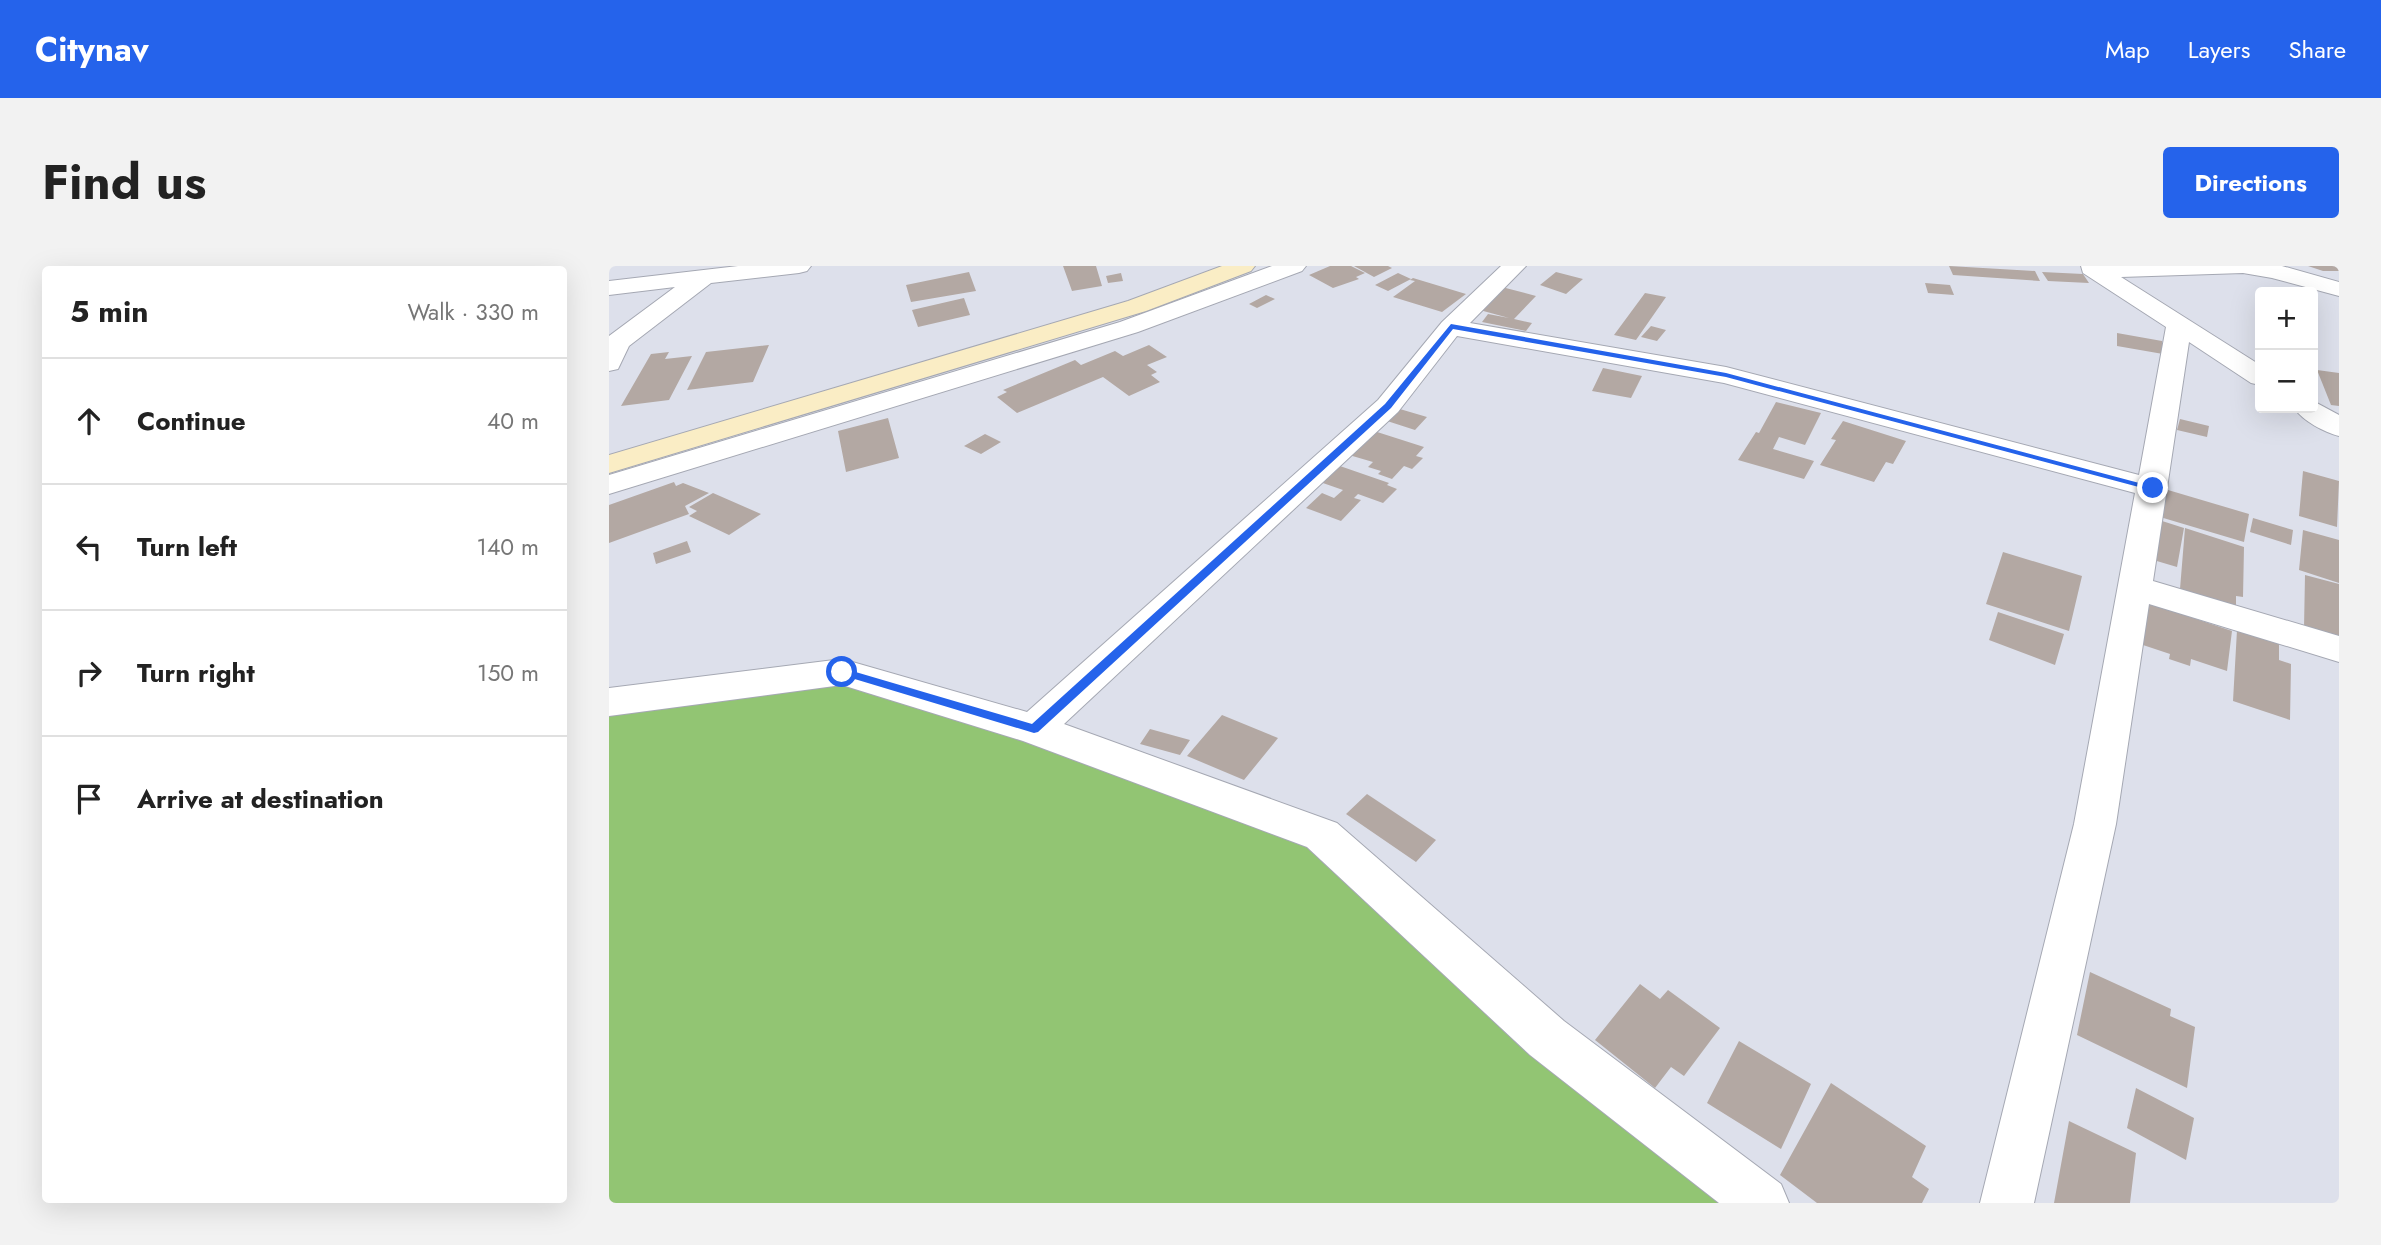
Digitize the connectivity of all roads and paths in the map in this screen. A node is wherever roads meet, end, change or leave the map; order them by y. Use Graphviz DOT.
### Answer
graph roads {
  1 [pos="799,266"];
  2 [pos="1243,266"];
  3 [pos="1294,266"];
  4 [pos="1514,266"];
  5 [pos="2092,269"];
  6 [pos="704,277"];
  7 [pos="609,288"];
  8 [pos="2339,289"];
  9 [pos="2179,325"];
  10 [pos="1451,327"];
  11 [pos="609,363"];
  12 [pos="2255,374"];
  13 [pos="2316,413"];
  14 [pos="2339,428"];
  15 [pos="609,464"];
  16 [pos="609,485"];
  17 [pos="2153,488"];
  18 [pos="2137,588"];
  19 [pos="2339,649"];
  20 [pos="609,702"];
  21 [pos="1034,729"];
  22 [pos="1762,1203"];
  23 [pos="2007,1203"];
  1 -- 6 [label="street"];
  2 -- 15 [label="street"];
  3 -- 16 [label="street"];
  4 -- 10 [label="street"];
  5 -- 8 [label="street"];
  5 -- 9 [label="street"];
  6 -- 7 [label="street"];
  6 -- 11 [label="street"];
  9 -- 12 [label="street"];
  9 -- 17 [label="street"];
  10 -- 17 [label="street"];
  10 -- 21 [label="street"];
  13 -- 14 [label="street"];
  17 -- 18 [label="street"];
  18 -- 19 [label="street"];
  18 -- 23 [label="street"];
  20 -- 21 [label="street"];
  21 -- 22 [label="street"];
}
